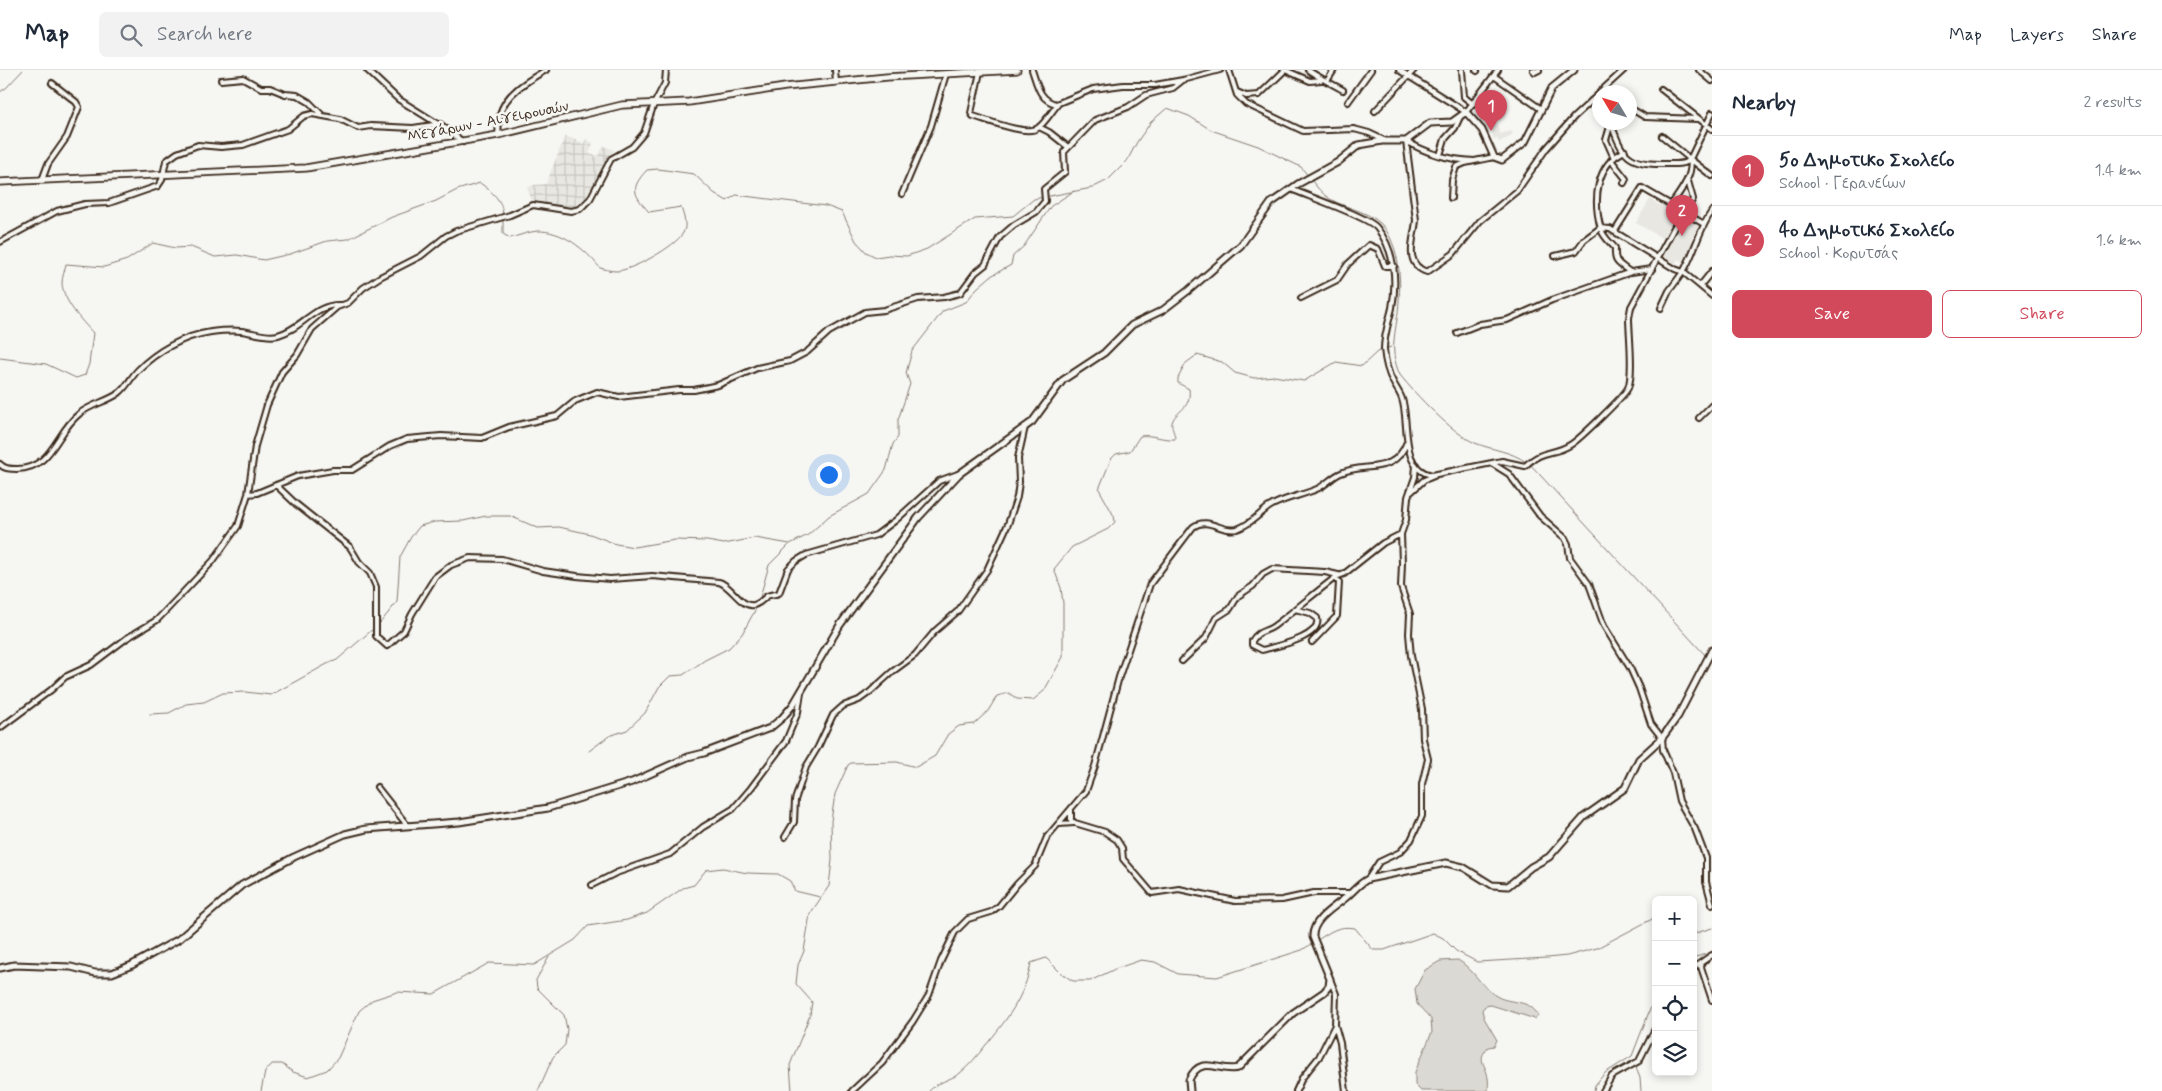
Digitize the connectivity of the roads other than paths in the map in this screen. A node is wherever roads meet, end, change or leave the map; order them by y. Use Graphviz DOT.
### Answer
graph roads {
  1 [pos="367,70"];
  2 [pos="546,70"];
  3 [pos="666,70"];
  4 [pos="835,70"];
  5 [pos="1017,70"];
  6 [pos="1032,70"];
  7 [pos="1220,70"];
  8 [pos="1229,70"];
  9 [pos="1285,70"];
  10 [pos="1308,70"];
  11 [pos="1334,70"];
  12 [pos="1371,70"];
  13 [pos="1399,70"];
  14 [pos="1414,70"];
  15 [pos="1462,70"];
  16 [pos="1498,70"];
  17 [pos="1533,70"];
  18 [pos="1574,70"];
  19 [pos="1624,70"];
  20 [pos="1699,70"];
  21 [pos="1539,71"];
  22 [pos="944,72"];
  23 [pos="980,72"];
  24 [pos="1494,76"];
  25 [pos="1409,77"];
  26 [pos="221,80"];
  27 [pos="1183,80"];
  28 [pos="1321,80"];
  29 [pos="1327,81"];
  30 [pos="1712,81"];
  31 [pos="836,82"];
  32 [pos="52,84"];
  33 [pos="1608,85"];
  34 [pos="1661,89"];
  35 [pos="1342,90"];
  36 [pos="1236,92"];
  37 [pos="1591,101"];
  38 [pos="1348,102"];
  39 [pos="654,104"];
  40 [pos="1058,104"];
  41 [pos="1472,104"];
  42 [pos="1541,109"];
  43 [pos="1375,111"];
  44 [pos="1466,112"];
  45 [pos="1637,112"];
  46 [pos="1712,113"];
  47 [pos="321,114"];
  48 [pos="1460,117"];
  49 [pos="1698,119"];
  50 [pos="438,124"];
  51 [pos="1706,124"];
  52 [pos="1039,127"];
  53 [pos="1712,129"];
  54 [pos="1609,130"];
  55 [pos="1614,130"];
  56 [pos="498,135"];
  57 [pos="1662,136"];
  58 [pos="1386,141"];
  59 [pos="1406,141"];
  60 [pos="463,142"];
  61 [pos="1068,147"];
  62 [pos="1625,151"];
  63 [pos="1440,155"];
  64 [pos="1494,157"];
  65 [pos="1612,159"];
  66 [pos="1690,159"];
  67 [pos="1474,161"];
  68 [pos="163,175"];
  69 [pos="1712,176"];
  70 [pos="42,180"];
  71 [pos="1688,181"];
  72 [pos="0,182"];
  73 [pos="1624,183"];
  74 [pos="1291,189"];
  75 [pos="902,194"];
  76 [pos="1451,198"];
  77 [pos="1671,204"];
  78 [pos="1684,211"];
  79 [pos="1712,211"];
  80 [pos="1704,224"];
  81 [pos="1600,228"];
  82 [pos="1615,232"];
  83 [pos="0,242"];
  84 [pos="1555,256"];
  85 [pos="1657,257"];
  86 [pos="1394,266"];
  87 [pos="1652,269"];
  88 [pos="1712,270"];
  89 [pos="1630,272"];
  90 [pos="1683,272"];
  91 [pos="1701,287"];
  92 [pos="1712,296"];
  93 [pos="1301,298"];
  94 [pos="341,304"];
  95 [pos="1661,308"];
  96 [pos="1457,333"];
  97 [pos="1712,405"];
  98 [pos="1699,418"];
  99 [pos="1025,427"];
  100 [pos="1407,442"];
  101 [pos="1492,463"];
  102 [pos="0,464"];
  103 [pos="1416,465"];
  104 [pos="959,474"];
  105 [pos="1436,475"];
  106 [pos="276,485"];
  107 [pos="1409,493"];
  108 [pos="248,494"];
  109 [pos="1401,534"];
  110 [pos="1336,577"];
  111 [pos="1295,608"];
  112 [pos="1312,642"];
  113 [pos="1712,650"];
  114 [pos="1182,661"];
  115 [pos="801,693"];
  116 [pos="0,728"];
  117 [pos="1662,738"];
  118 [pos="377,787"];
  119 [pos="1071,810"];
  120 [pos="1059,824"];
  121 [pos="1075,824"];
  122 [pos="407,825"];
  123 [pos="785,837"];
  124 [pos="1368,878"];
  125 [pos="592,885"];
  126 [pos="1350,893"];
  127 [pos="1712,904"];
  128 [pos="1712,955"];
  129 [pos="1700,964"];
  130 [pos="1697,966"];
  131 [pos="0,968"];
  132 [pos="1330,979"];
  133 [pos="1712,1000"];
  134 [pos="1335,1025"];
  135 [pos="1654,1031"];
  136 [pos="852,1091"];
  137 [pos="1190,1091"];
  138 [pos="1296,1091"];
  139 [pos="1346,1091"];
  140 [pos="1603,1091"];
  1 -- 50 [label="street"];
  2 -- 56 [label="street"];
  3 -- 39 [label="street"];
  4 -- 31 [label="street"];
  5 -- 23 [label="main road, Μεγάρων - Αιγειρουσών"];
  6 -- 40 [label="street"];
  7 -- 27 [label="street"];
  8 -- 36 [label="street"];
  9 -- 28 [label="street"];
  9 -- 36 [label="street"];
  10 -- 28 [label="street"];
  11 -- 29 [label="street"];
  12 -- 38 [label="street"];
  13 -- 25 [label="street"];
  14 -- 25 [label="street"];
  15 -- 41 [label="street"];
  16 -- 24 [label="street"];
  17 -- 21 [label="street"];
  18 -- 42 [label="street"];
  19 -- 33 [label="street"];
  20 -- 30 [label="street"];
  22 -- 23 [label="main road, Μεγάρων - Αιγειρουσών"];
  22 -- 31 [label="main road, Μεγάρων - Αιγειρουσών"];
  22 -- 75 [label="street"];
  23 -- 52 [label="street"];
  24 -- 41 [label="street"];
  24 -- 42 [label="street"];
  25 -- 43 [label="street"];
  25 -- 44 [label="street"];
  26 -- 47 [label="street"];
  27 -- 40 [label="street"];
  27 -- 61 [label="street"];
  28 -- 29 [label="street"];
  29 -- 35 [label="street"];
  31 -- 39 [label="main road, Μεγάρων - Αιγειρουσών"];
  32 -- 70 [label="street"];
  34 -- 49 [label="street"];
  36 -- 58 [label="street"];
  37 -- 59 [label="street"];
  39 -- 56 [label="main road, Μεγάρων - Αιγειρουσών"];
  39 -- 94 [label="street"];
  40 -- 52 [label="street"];
  41 -- 44 [label="street"];
  42 -- 64 [label="street"];
  44 -- 48 [label="street"];
  44 -- 64 [label="street"];
  45 -- 49 [label="street"];
  46 -- 51 [label="street"];
  47 -- 50 [label="street"];
  47 -- 68 [label="street"];
  48 -- 59 [label="street"];
  48 -- 63 [label="street"];
  49 -- 51 [label="street"];
  50 -- 60 [label="street"];
  51 -- 53 [label="street"];
  51 -- 66 [label="street"];
  52 -- 61 [label="street"];
  54 -- 65 [label="street"];
  55 -- 62 [label="street"];
  56 -- 60 [label="main road, Μεγάρων - Αιγειρουσών"];
  57 -- 66 [label="street"];
  58 -- 59 [label="street"];
  58 -- 74 [label="street"];
  59 -- 63 [label="street"];
  60 -- 68 [label="main road, Μεγάρων - Αιγειρουσών"];
  61 -- 106 [label="street"];
  62 -- 65 [label="street"];
  62 -- 66 [label="street"];
  63 -- 67 [label="street"];
  64 -- 67 [label="street"];
  65 -- 73 [label="street"];
  65 -- 81 [label="street"];
  66 -- 69 [label="street"];
  66 -- 71 [label="street"];
  67 -- 76 [label="street"];
  68 -- 70 [label="main road, Μεγάρων - Αιγειρουσών"];
  68 -- 83 [label="street"];
  70 -- 72 [label="main road, Μεγάρων - Αιγειρουσών"];
  71 -- 77 [label="street"];
  71 -- 78 [label="street"];
  74 -- 86 [label="street"];
  74 -- 99 [label="street"];
  77 -- 78 [label="street"];
  77 -- 82 [label="street"];
  78 -- 80 [label="street"];
  78 -- 85 [label="street"];
  79 -- 80 [label="street"];
  80 -- 90 [label="street"];
  81 -- 82 [label="street"];
  81 -- 84 [label="street"];
  81 -- 89 [label="street"];
  82 -- 85 [label="street"];
  85 -- 87 [label="street"];
  85 -- 90 [label="street"];
  86 -- 93 [label="street"];
  86 -- 100 [label="street"];
  87 -- 89 [label="street"];
  87 -- 101 [label="street"];
  88 -- 91 [label="street"];
  89 -- 96 [label="street"];
  90 -- 91 [label="street"];
  90 -- 95 [label="street"];
  91 -- 92 [label="street"];
  94 -- 102 [label="street"];
  94 -- 108 [label="street"];
  97 -- 98 [label="street"];
  99 -- 104 [label="street"];
  99 -- 123 [label="street"];
  100 -- 103 [label="street"];
  100 -- 119 [label="street"];
  101 -- 105 [label="street"];
  101 -- 117 [label="street"];
  103 -- 105 [label="street"];
  103 -- 107 [label="street"];
  104 -- 106 [label="street"];
  104 -- 115 [label="street"];
  105 -- 107 [label="street"];
  106 -- 108 [label="street"];
  107 -- 109 [label="street"];
  108 -- 116 [label="street"];
  109 -- 110 [label="street"];
  109 -- 124 [label="street"];
  110 -- 111 [label="street"];
  110 -- 112 [label="street"];
  110 -- 114 [label="street"];
  111 -- 111 [label="street"];
  113 -- 117 [label="street"];
  115 -- 122 [label="street"];
  115 -- 125 [label="street"];
  117 -- 124 [label="street"];
  117 -- 127 [label="street"];
  118 -- 122 [label="street"];
  119 -- 120 [label="street"];
  119 -- 121 [label="street"];
  120 -- 121 [label="street"];
  120 -- 136 [label="street"];
  121 -- 126 [label="street"];
  122 -- 131 [label="street"];
  124 -- 126 [label="street"];
  126 -- 132 [label="street"];
  128 -- 129 [label="street"];
  129 -- 130 [label="street"];
  129 -- 133 [label="street"];
  132 -- 134 [label="street"];
  132 -- 137 [label="street"];
  134 -- 138 [label="street"];
  134 -- 139 [label="street"];
  135 -- 140 [label="street"];
}
